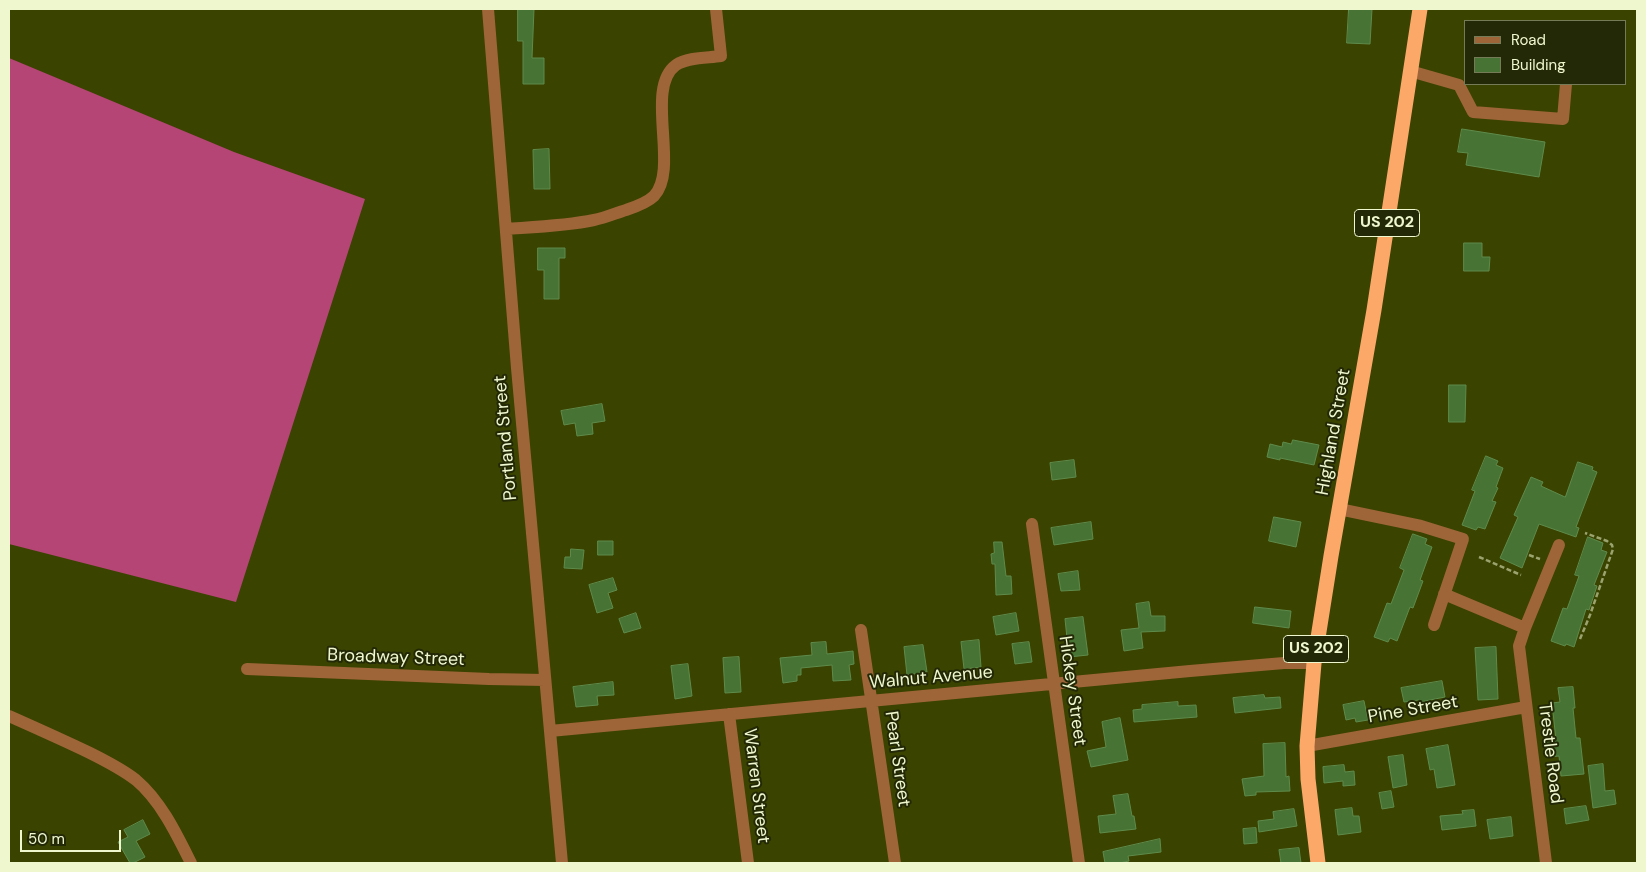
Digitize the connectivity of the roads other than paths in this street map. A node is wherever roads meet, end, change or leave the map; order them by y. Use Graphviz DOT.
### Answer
graph roads {
  1 [pos="488,9"];
  2 [pos="716,9"];
  3 [pos="1420,9"];
  4 [pos="1410,71"];
  5 [pos="1462,83"];
  6 [pos="1566,85"];
  7 [pos="506,229"];
  8 [pos="1339,509"];
  9 [pos="1032,524"];
  10 [pos="1559,545"];
  11 [pos="1444,594"];
  12 [pos="1434,625"];
  13 [pos="1525,628"];
  14 [pos="861,630"];
  15 [pos="1314,663"];
  16 [pos="246,669"];
  17 [pos="545,680"];
  18 [pos="1054,684"];
  19 [pos="871,702"];
  20 [pos="1526,707"];
  21 [pos="729,714"];
  22 [pos="9,716"];
  23 [pos="550,731"];
  24 [pos="1307,746"];
  25 [pos="191,863"];
  26 [pos="562,863"];
  27 [pos="748,863"];
  28 [pos="894,863"];
  29 [pos="1079,863"];
  30 [pos="1318,863"];
  31 [pos="1546,863"];
  1 -- 7 [label="street, Portland Street"];
  2 -- 7 [label="street"];
  3 -- 4 [label="highway, Highland Street / US 202"];
  4 -- 5 [label="street"];
  4 -- 8 [label="highway, Highland Street / US 202"];
  5 -- 6 [label="street"];
  7 -- 17 [label="street, Portland Street"];
  8 -- 11 [label="street"];
  8 -- 15 [label="highway, Highland Street / US 202"];
  9 -- 18 [label="street, Hickey Street"];
  10 -- 13 [label="street"];
  11 -- 12 [label="street"];
  11 -- 13 [label="street"];
  13 -- 20 [label="street, Trestle Road"];
  14 -- 19 [label="street, Pearl Street"];
  15 -- 18 [label="street, Walnut Avenue"];
  15 -- 24 [label="highway, Highland Street / US 202"];
  16 -- 17 [label="street, Broadway Street"];
  17 -- 23 [label="street, Portland Street"];
  18 -- 19 [label="street, Walnut Avenue"];
  18 -- 29 [label="street, Hickey Street"];
  19 -- 21 [label="street, Walnut Avenue"];
  19 -- 28 [label="street, Pearl Street"];
  20 -- 24 [label="street, Pine Street"];
  20 -- 31 [label="street, Trestle Road"];
  21 -- 23 [label="street, Walnut Avenue"];
  21 -- 27 [label="street, Warren Street"];
  22 -- 25 [label="street"];
  23 -- 26 [label="street, Portland Street"];
  24 -- 30 [label="highway, Highland Street / US 202"];
}
